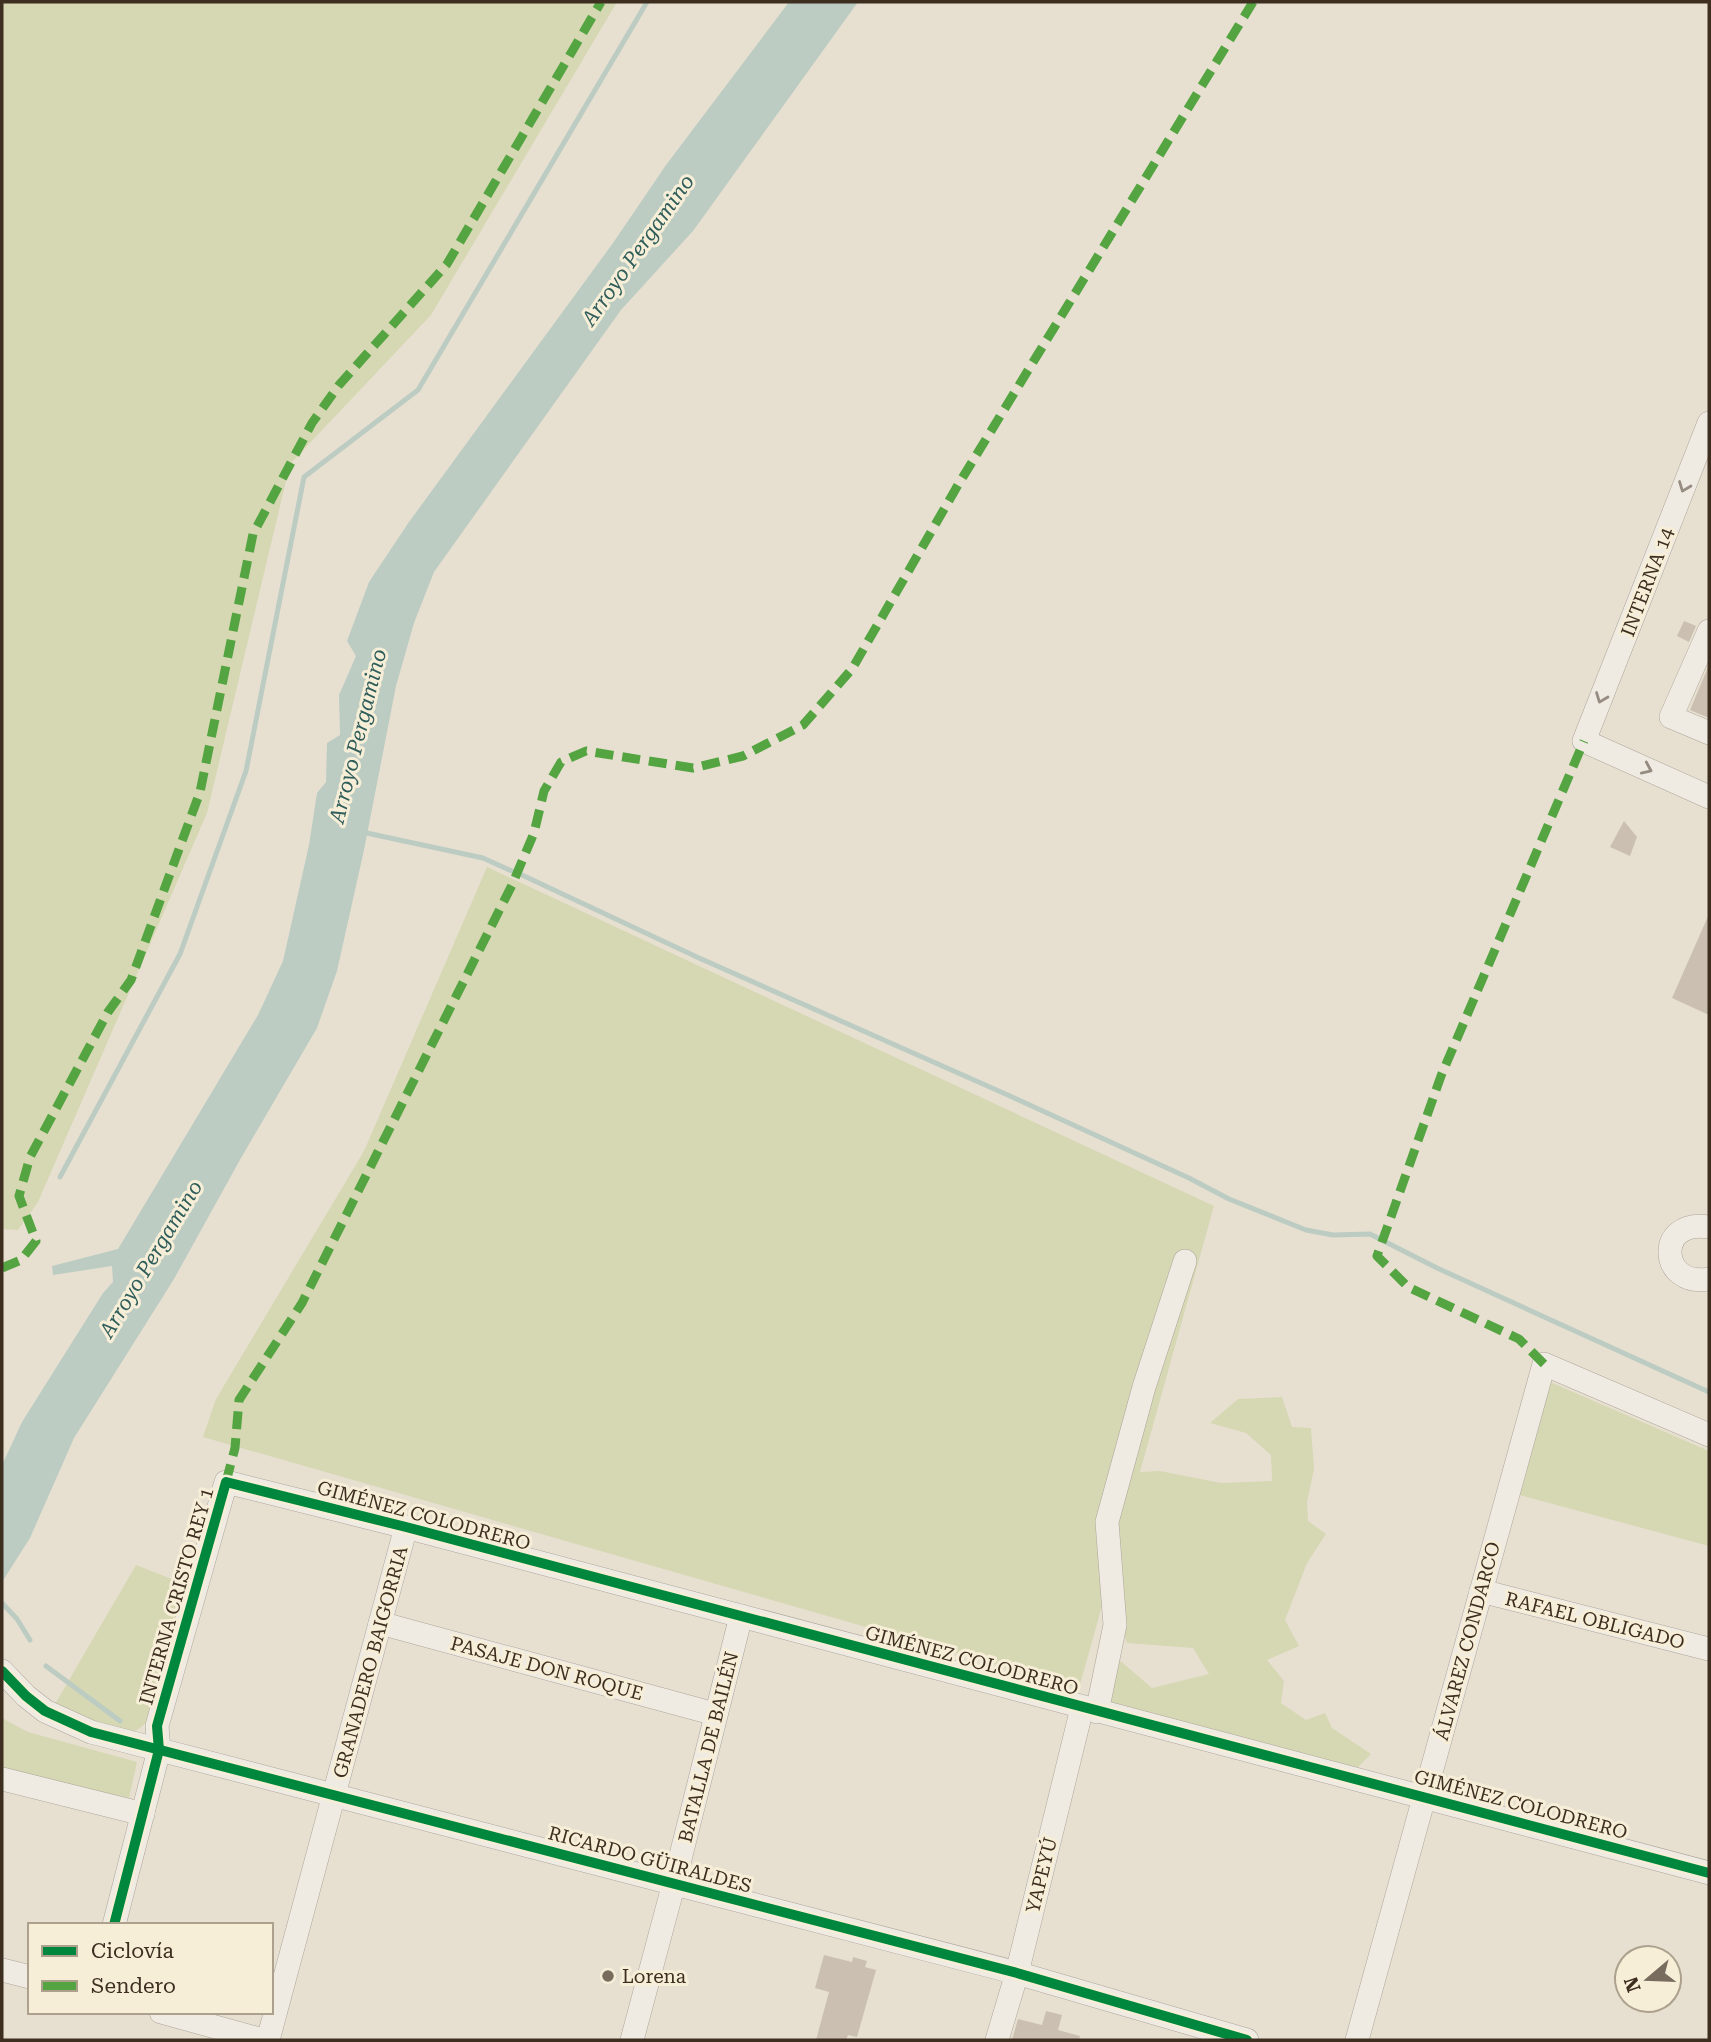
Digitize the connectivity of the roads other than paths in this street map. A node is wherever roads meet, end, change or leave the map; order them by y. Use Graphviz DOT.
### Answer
graph roads {
  1 [pos="1709,423"];
  2 [pos="1709,631"];
  3 [pos="1709,733"];
  4 [pos="1709,797"];
  5 [pos="1709,1227"];
  6 [pos="1185,1261"];
  7 [pos="1709,1279"];
  8 [pos="1709,1435"];
  9 [pos="226,1482"];
  10 [pos="406,1527"];
  11 [pos="1480,1591"];
  12 [pos="741,1616"];
  13 [pos="380,1623"];
  14 [pos="1709,1649"];
  15 [pos="2,1671"];
  16 [pos="1090,1710"];
  17 [pos="715,1714"];
  18 [pos="159,1750"];
  19 [pos="2,1779"];
  20 [pos="335,1795"];
  21 [pos="1425,1796"];
  22 [pos="143,1814"];
  23 [pos="1709,1873"];
  24 [pos="674,1883"];
  25 [pos="115,1923"];
  26 [pos="2,1970"];
  27 [pos="1017,1973"];
  28 [pos="28,1976"];
  29 [pos="273,2012"];
  30 [pos="168,2014"];
  31 [pos="272,2014"];
  32 [pos="265,2040"];
  33 [pos="632,2040"];
  34 [pos="997,2040"];
  35 [pos="1247,2040"];
  36 [pos="1357,2040"];
  1 -- 4 [label="street, INTERNA 14, one-way"];
  2 -- 3 [label="street"];
  5 -- 7 [label="street"];
  6 -- 16 [label="street, YAPEYÚ"];
  8 -- 11 [label="street, ÁLVAREZ CONDARCO"];
  9 -- 10 [label="street, GIMÉNEZ COLODRERO"];
  9 -- 18 [label="street, INTERNA CRISTO REY 1"];
  10 -- 12 [label="street, GIMÉNEZ COLODRERO"];
  10 -- 13 [label="street, GRANADERO BAIGORRIA"];
  11 -- 14 [label="street, RAFAEL OBLIGADO"];
  11 -- 21 [label="street, ÁLVAREZ CONDARCO"];
  12 -- 16 [label="street, GIMÉNEZ COLODRERO"];
  12 -- 17 [label="street, BATALLA DE BAILÉN"];
  13 -- 17 [label="street, PASAJE DON ROQUE"];
  13 -- 20 [label="street, GRANADERO BAIGORRIA"];
  15 -- 18 [label="street, RICARDO GÜIRALDES"];
  16 -- 21 [label="street, GIMÉNEZ COLODRERO"];
  16 -- 27 [label="street, YAPEYÚ"];
  17 -- 24 [label="street, BATALLA DE BAILÉN"];
  18 -- 20 [label="street, RICARDO GÜIRALDES"];
  18 -- 22 [label="street, INTERNA CRISTO REY 1"];
  19 -- 22 [label="street"];
  20 -- 24 [label="street, RICARDO GÜIRALDES"];
  20 -- 29 [label="street, GRANADERO BAIGORRIA"];
  21 -- 23 [label="street, GIMÉNEZ COLODRERO"];
  21 -- 36 [label="street, ÁLVAREZ CONDARCO"];
  22 -- 25 [label="street, INTERNA CRISTO REY 1"];
  24 -- 27 [label="street, RICARDO GÜIRALDES"];
  24 -- 33 [label="street, BATALLA DE BAILÉN"];
  26 -- 28 [label="street"];
  27 -- 34 [label="street, YAPEYÚ"];
  27 -- 35 [label="street, RICARDO GÜIRALDES"];
  30 -- 32 [label="street"];
  31 -- 32 [label="street, GRANADERO BAIGORRIA"];
}
